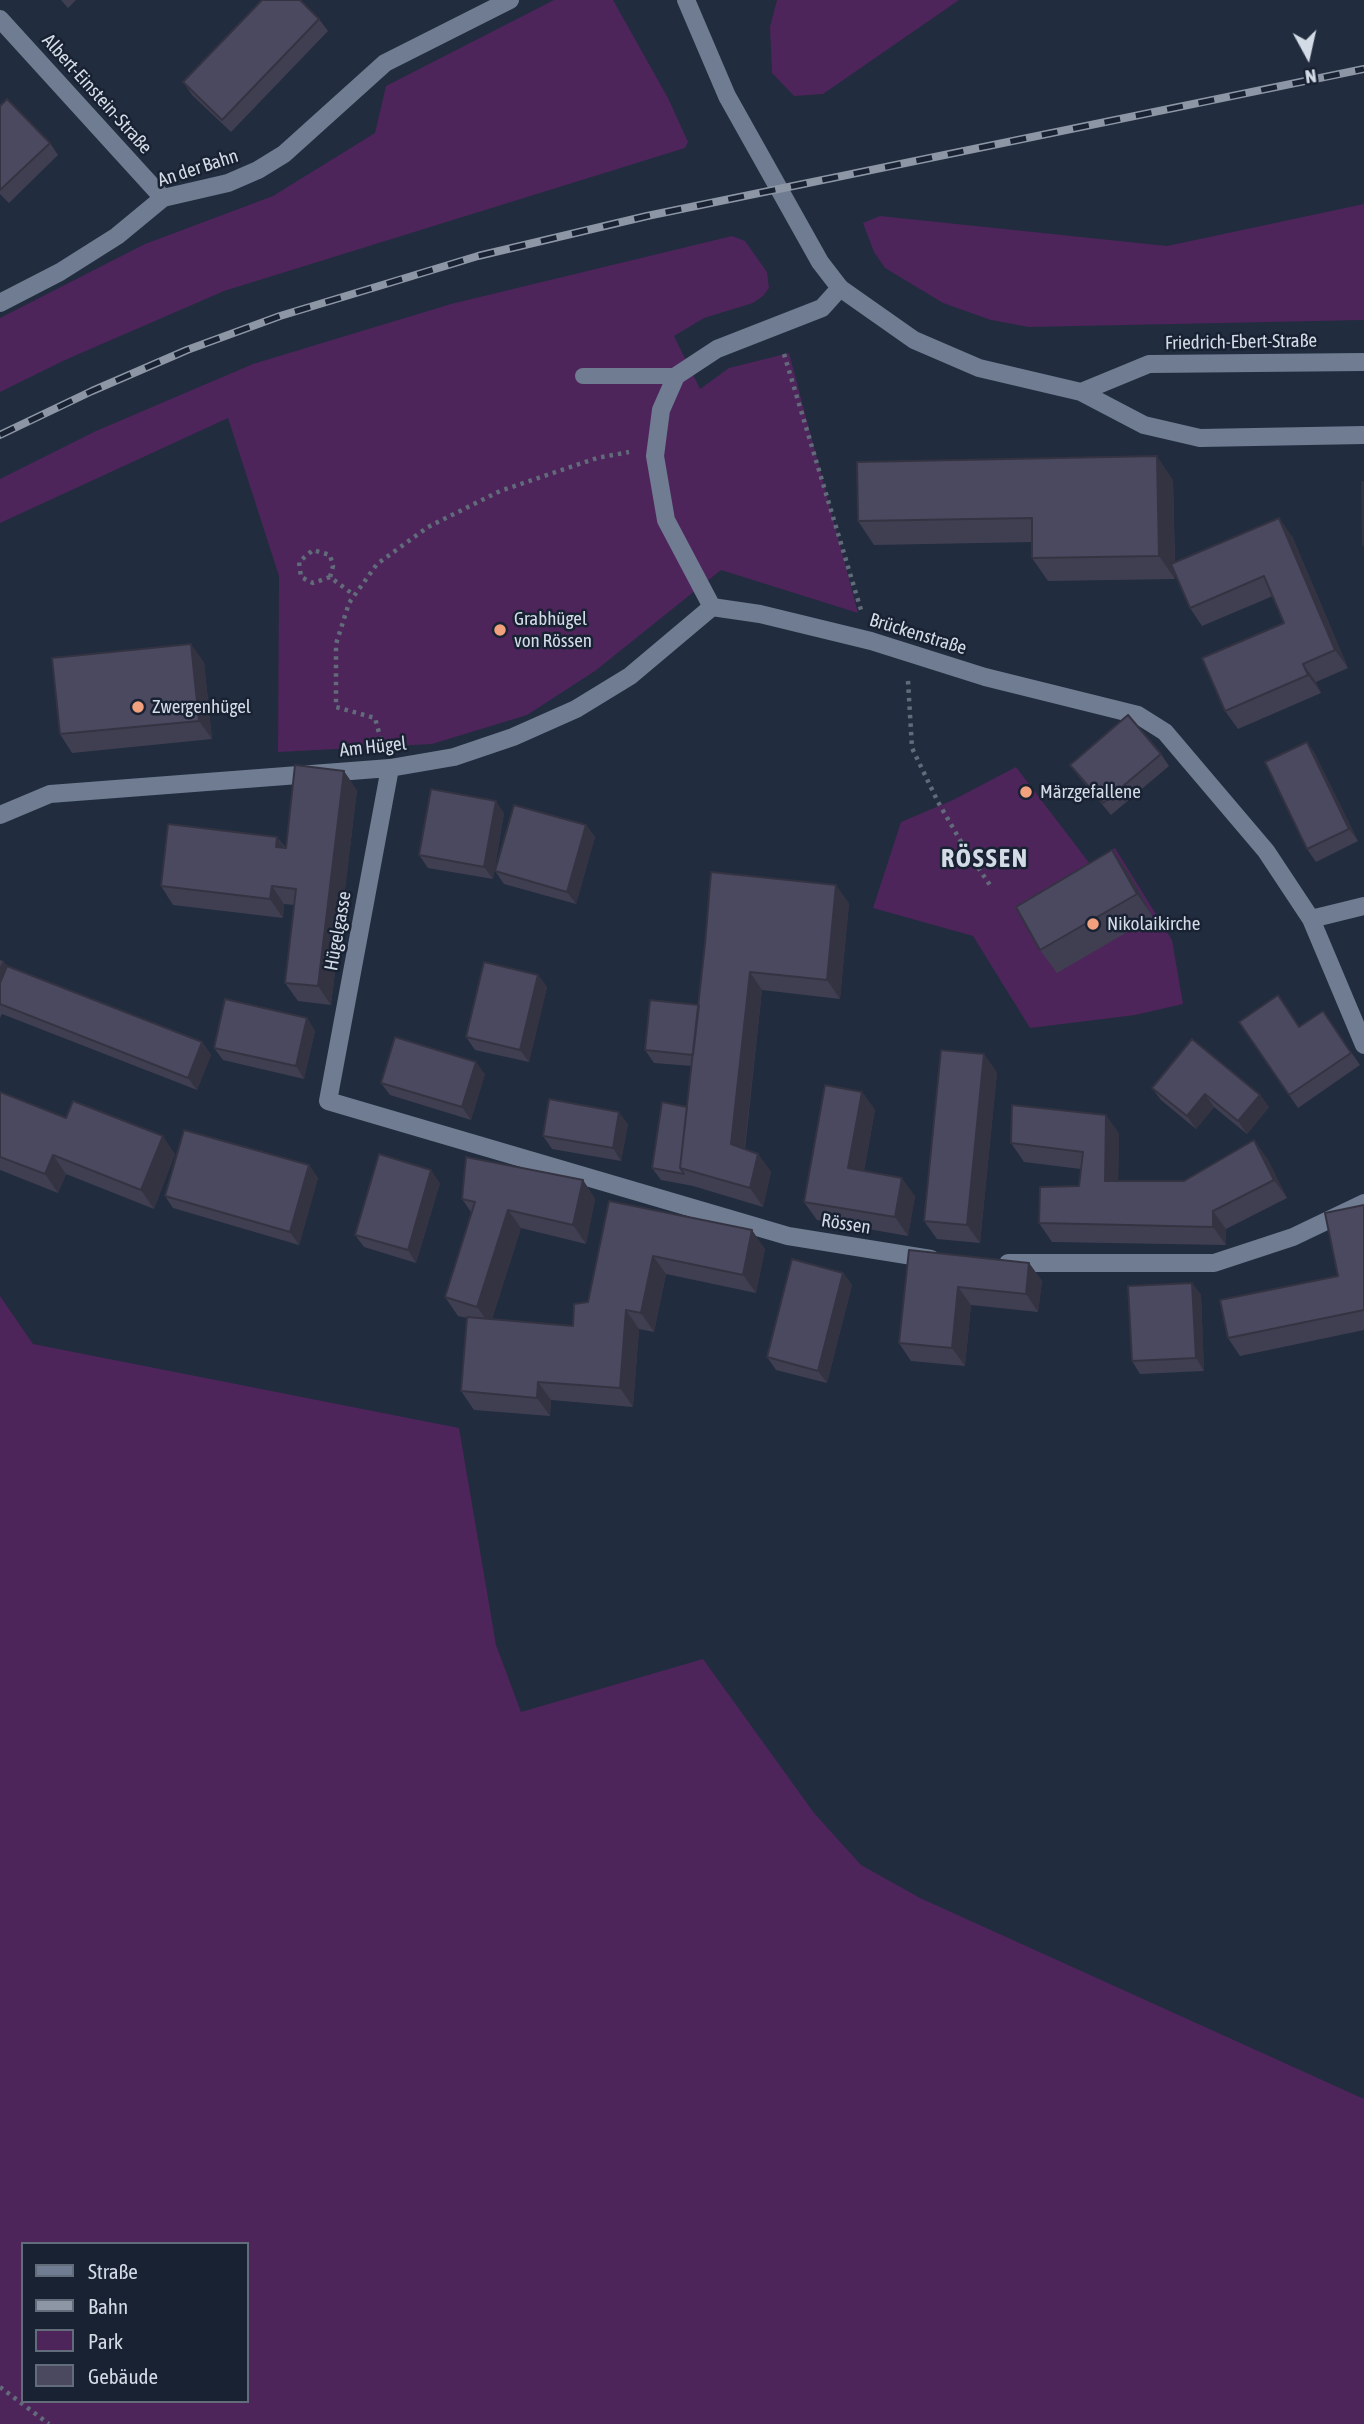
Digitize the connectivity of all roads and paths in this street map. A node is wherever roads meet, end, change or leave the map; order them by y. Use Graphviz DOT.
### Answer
graph roads {
  1 [pos="510,0"];
  2 [pos="686,0"];
  3 [pos="0,19"];
  4 [pos="163,198"];
  5 [pos="840,288"];
  6 [pos="0,303"];
  7 [pos="775,326"];
  8 [pos="1364,362"];
  9 [pos="583,376"];
  10 [pos="676,376"];
  11 [pos="1081,393"];
  12 [pos="1364,435"];
  13 [pos="657,446"];
  14 [pos="330,577"];
  15 [pos="354,595"];
  16 [pos="712,607"];
  17 [pos="870,641"];
  18 [pos="907,653"];
  19 [pos="390,768"];
  20 [pos="0,815"];
  21 [pos="992,888"];
  22 [pos="1364,906"];
  23 [pos="1311,919"];
  24 [pos="1364,1045"];
  25 [pos="328,1101"];
  26 [pos="1364,1203"];
  27 [pos="945,1262"];
  28 [pos="986,1262"];
  29 [pos="0,2387"];
  30 [pos="21,2403"];
  31 [pos="21,2403"];
  32 [pos="49,2424"];
  1 -- 4 [label="street, An der Bahn"];
  2 -- 5 [label="street"];
  3 -- 4 [label="street, Albert-Einstein-Straße"];
  4 -- 6 [label="street, An der Bahn"];
  5 -- 7 [label="street"];
  5 -- 11 [label="street"];
  7 -- 10 [label="street"];
  7 -- 17 [label="path"];
  8 -- 11 [label="street, Friedrich-Ebert-Straße"];
  9 -- 10 [label="lane"];
  10 -- 13 [label="street"];
  11 -- 12 [label="street"];
  13 -- 15 [label="path"];
  13 -- 16 [label="street"];
  14 -- 14 [label="path"];
  14 -- 15 [label="path"];
  15 -- 19 [label="path"];
  16 -- 17 [label="street, Brückenstraße"];
  16 -- 19 [label="street, Am Hügel"];
  17 -- 18 [label="street, Brückenstraße"];
  18 -- 21 [label="path"];
  18 -- 23 [label="street, Brückenstraße"];
  19 -- 20 [label="street, Am Hügel"];
  19 -- 25 [label="street, Hügelgasse"];
  22 -- 23 [label="street"];
  23 -- 24 [label="street, Brückenstraße"];
  25 -- 27 [label="street, Rössen"];
  26 -- 28 [label="street"];
  29 -- 30 [label="path"];
  31 -- 32 [label="path"];
}
